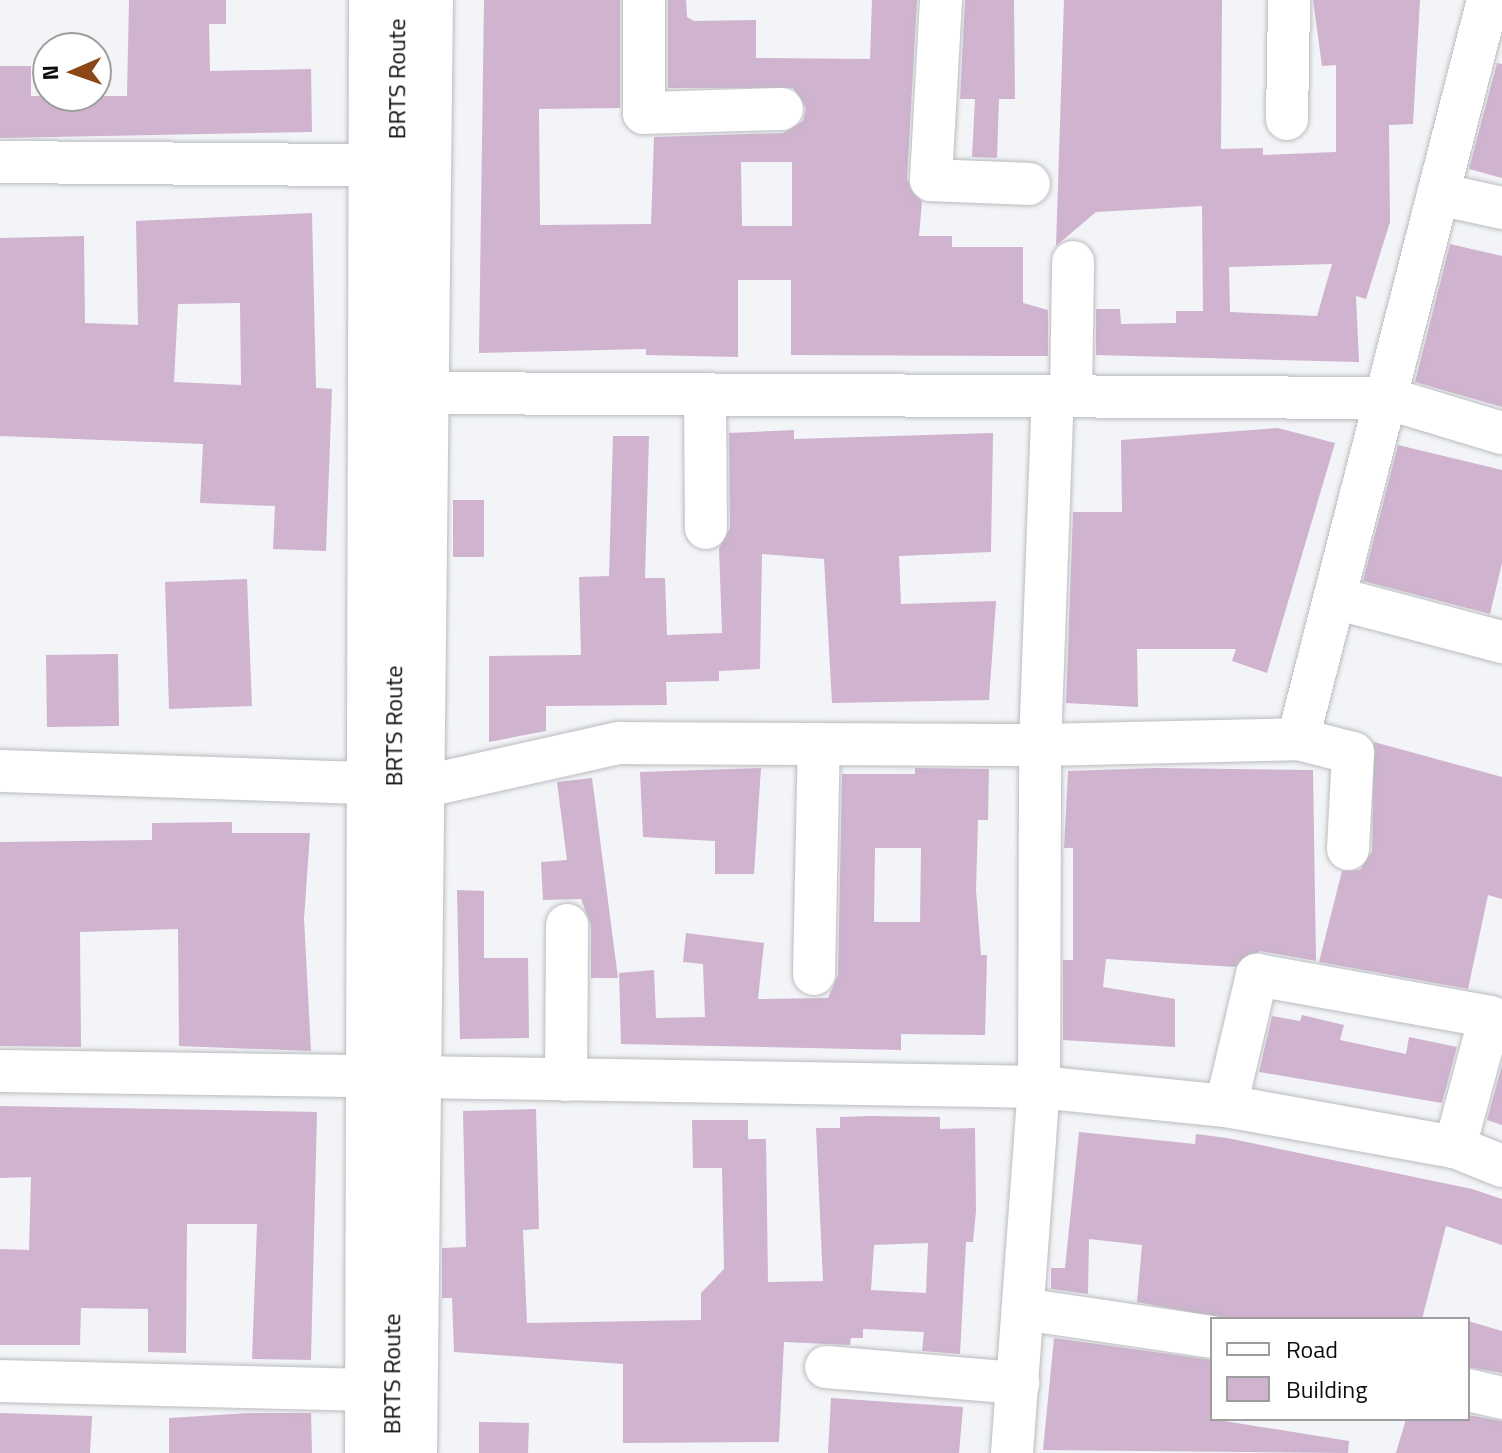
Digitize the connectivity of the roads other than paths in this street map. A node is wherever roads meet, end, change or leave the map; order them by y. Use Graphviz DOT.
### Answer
graph roads {
  1 [pos="371,0"];
  2 [pos="397,0"];
  3 [pos="431,0"];
  4 [pos="644,0"];
  5 [pos="941,0"];
  6 [pos="1289,0"];
  7 [pos="1488,0"];
  8 [pos="782,109"];
  9 [pos="1287,119"];
  10 [pos="0,162"];
  11 [pos="371,165"];
  12 [pos="1029,184"];
  13 [pos="1438,194"];
  14 [pos="1502,208"];
  15 [pos="1073,262"];
  16 [pos="427,393"];
  17 [pos="705,394"];
  18 [pos="1062,396"];
  19 [pos="1386,398"];
  20 [pos="1502,433"];
  21 [pos="706,528"];
  22 [pos="1335,598"];
  23 [pos="1502,642"];
  24 [pos="1298,739"];
  25 [pos="819,744"];
  26 [pos="1040,745"];
  27 [pos="0,771"];
  28 [pos="371,783"];
  29 [pos="422,787"];
  30 [pos="1348,849"];
  31 [pos="567,925"];
  32 [pos="814,974"];
  33 [pos="0,1071"];
  34 [pos="369,1076"];
  35 [pos="419,1077"];
  36 [pos="566,1080"];
  37 [pos="1039,1087"];
  38 [pos="1226,1106"];
  39 [pos="1455,1147"];
  40 [pos="1502,1166"];
  41 [pos="1023,1309"];
  42 [pos="1210,1337"];
  43 [pos="826,1367"];
  44 [pos="0,1381"];
  45 [pos="1018,1383"];
  46 [pos="368,1390"];
  47 [pos="1470,1390"];
  48 [pos="1502,1398"];
  49 [pos="367,1453"];
  50 [pos="391,1453"];
  51 [pos="415,1453"];
  52 [pos="1012,1453"];
  1 -- 11 [label="main road"];
  2 -- 50 [label="street, BRTS Route"];
  3 -- 16 [label="main road"];
  4 -- 8 [label="street"];
  5 -- 12 [label="street"];
  6 -- 9 [label="street"];
  7 -- 13 [label="street"];
  10 -- 11 [label="street"];
  11 -- 28 [label="main road"];
  13 -- 14 [label="street"];
  13 -- 19 [label="street"];
  15 -- 18 [label="street"];
  16 -- 17 [label="street"];
  16 -- 29 [label="main road"];
  17 -- 18 [label="street"];
  17 -- 21 [label="street"];
  18 -- 19 [label="street"];
  18 -- 26 [label="street"];
  19 -- 20 [label="street"];
  19 -- 22 [label="street"];
  22 -- 23 [label="street"];
  22 -- 24 [label="street"];
  24 -- 26 [label="street"];
  24 -- 30 [label="street"];
  25 -- 26 [label="street"];
  25 -- 29 [label="street"];
  25 -- 32 [label="street"];
  26 -- 37 [label="street"];
  27 -- 28 [label="street"];
  28 -- 34 [label="main road"];
  29 -- 35 [label="main road"];
  31 -- 36 [label="street"];
  33 -- 34 [label="street"];
  34 -- 46 [label="main road"];
  35 -- 36 [label="street"];
  35 -- 51 [label="main road"];
  36 -- 37 [label="street"];
  37 -- 38 [label="street"];
  37 -- 41 [label="street"];
  38 -- 39 [label="street"];
  38 -- 39 [label="street"];
  39 -- 40 [label="street"];
  41 -- 42 [label="street"];
  41 -- 45 [label="street"];
  43 -- 45 [label="street"];
  44 -- 46 [label="street"];
  45 -- 52 [label="street"];
  46 -- 49 [label="main road"];
  47 -- 48 [label="street"];
}
